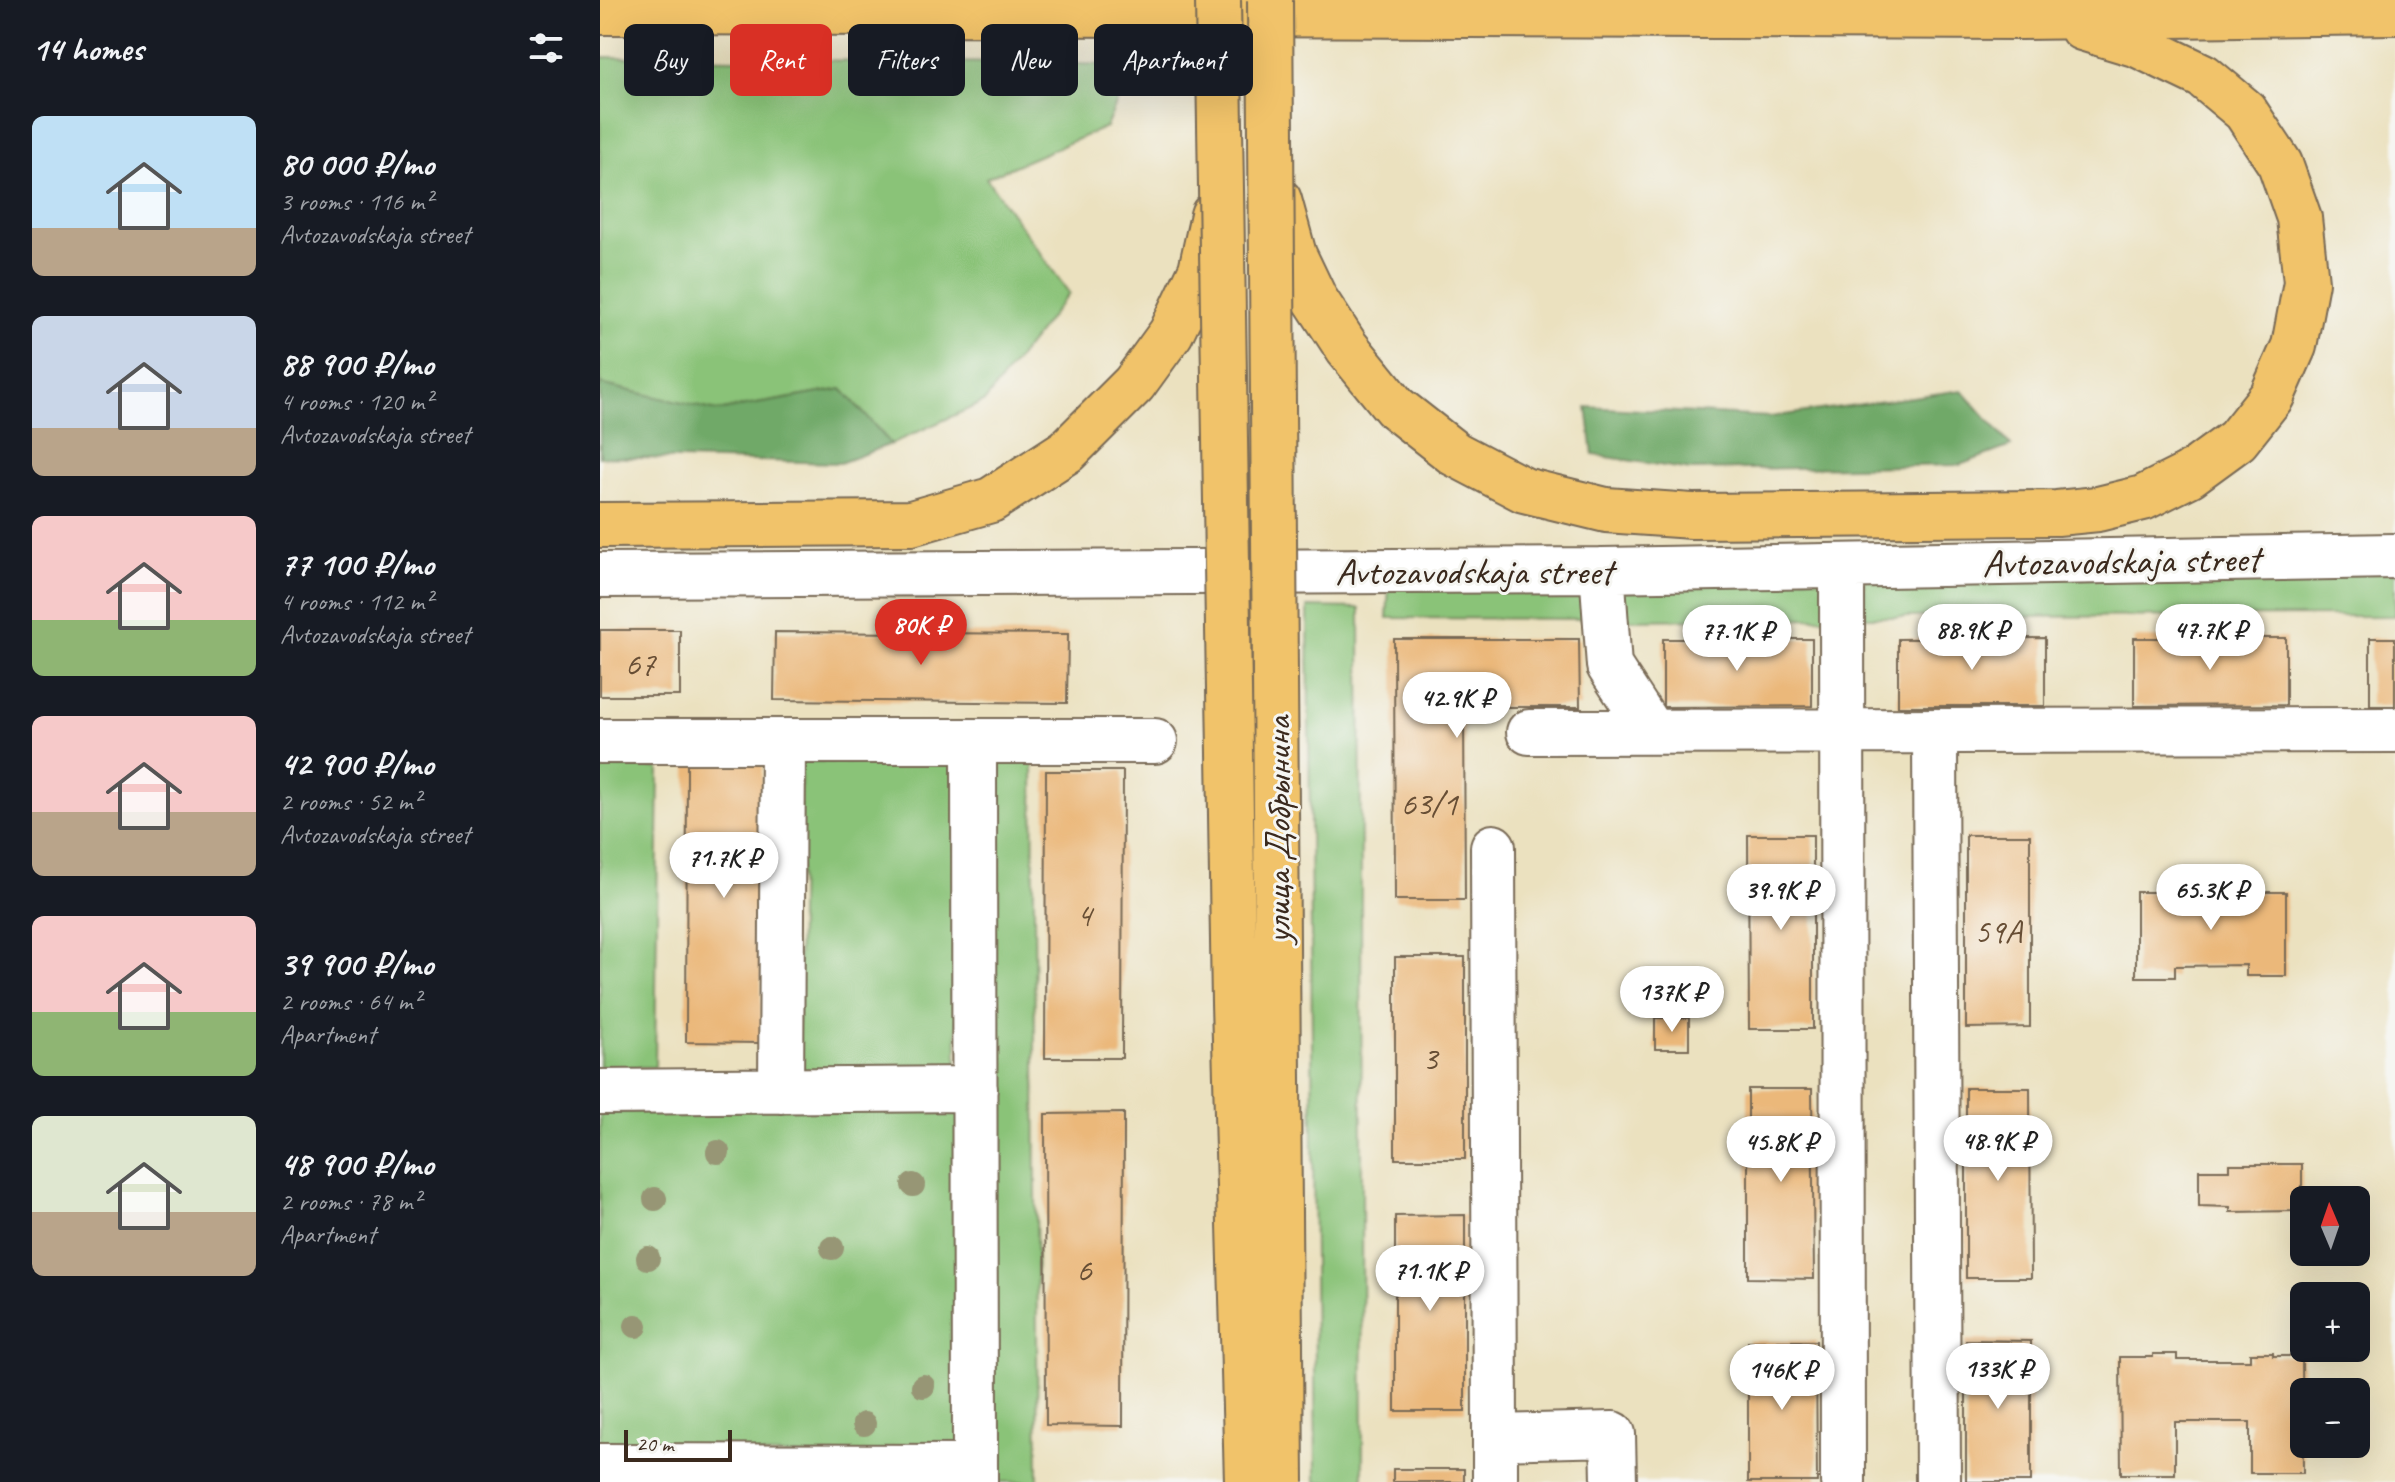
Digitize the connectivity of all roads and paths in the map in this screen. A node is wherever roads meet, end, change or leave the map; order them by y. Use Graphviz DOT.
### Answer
graph roads {
  1 [pos="967,0"];
  2 [pos="1218,0"];
  3 [pos="1270,0"];
  4 [pos="1490,7"];
  5 [pos="600,12"];
  6 [pos="2395,12"];
  7 [pos="1014,14"];
  8 [pos="2020,17"];
  9 [pos="1273,179"];
  10 [pos="1221,181"];
  11 [pos="600,525"];
  12 [pos="2395,556"];
  13 [pos="1842,566"];
  14 [pos="1602,570"];
  15 [pos="600,575"];
  16 [pos="2395,730"];
  17 [pos="1842,731"];
  18 [pos="1935,731"];
  19 [pos="1529,732"];
  20 [pos="1652,732"];
  21 [pos="600,741"];
  22 [pos="1155,741"];
  23 [pos="783,742"];
  24 [pos="974,743"];
  25 [pos="1493,847"];
  26 [pos="975,1089"];
  27 [pos="781,1091"];
  28 [pos="600,1092"];
  29 [pos="1495,1437"];
  30 [pos="600,1466"];
  31 [pos="975,1474"];
  32 [pos="1247,1482"];
  33 [pos="1281,1482"];
  34 [pos="1495,1482"];
  35 [pos="1614,1482"];
  36 [pos="1843,1482"];
  37 [pos="1938,1482"];
  1 -- 7 [label="main road"];
  2 -- 10 [label="main road, bridge"];
  3 -- 9 [label="main road, bridge"];
  4 -- 7 [label="main road"];
  4 -- 8 [label="main road"];
  5 -- 7 [label="main road"];
  6 -- 8 [label="main road"];
  8 -- 9 [label="main road"];
  9 -- 33 [label="main road, улица Добрынина, bridge"];
  10 -- 11 [label="main road, bridge"];
  10 -- 32 [label="main road, улица Добрынина, bridge"];
  12 -- 13 [label="street, Avtozavodskaja street"];
  13 -- 14 [label="street, Avtozavodskaja street"];
  13 -- 17 [label="street"];
  14 -- 15 [label="street, Avtozavodskaja street"];
  14 -- 20 [label="street"];
  16 -- 18 [label="street"];
  17 -- 18 [label="street"];
  17 -- 20 [label="street"];
  17 -- 36 [label="street"];
  18 -- 37 [label="street"];
  19 -- 20 [label="street"];
  21 -- 23 [label="street"];
  22 -- 24 [label="street"];
  23 -- 24 [label="street"];
  23 -- 27 [label="street"];
  24 -- 26 [label="street"];
  25 -- 29 [label="street"];
  26 -- 27 [label="street"];
  26 -- 31 [label="street"];
  27 -- 28 [label="street"];
  29 -- 34 [label="street"];
  29 -- 35 [label="street"];
  30 -- 31 [label="street"];
}
